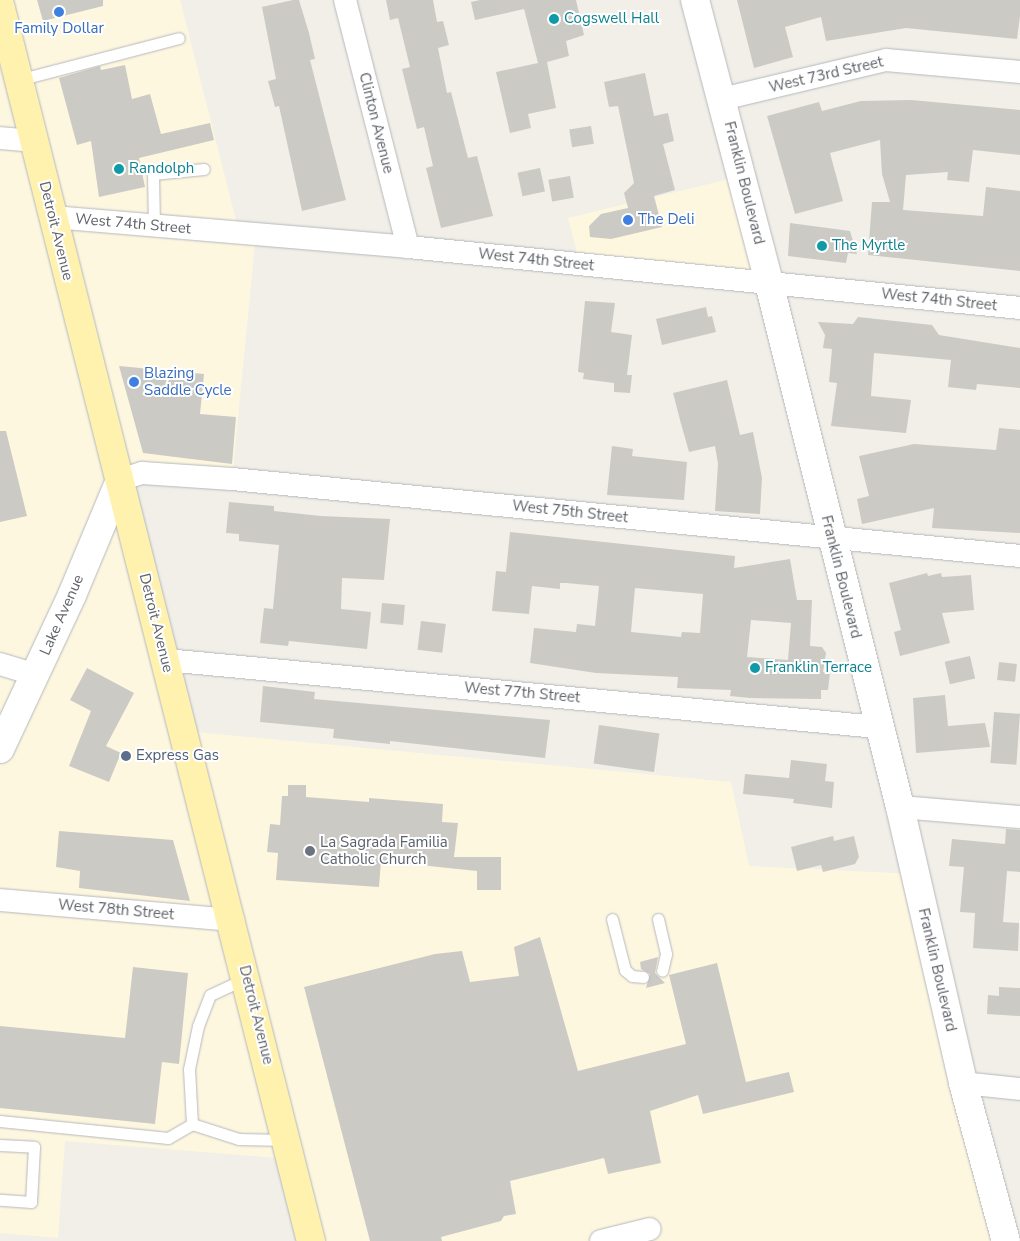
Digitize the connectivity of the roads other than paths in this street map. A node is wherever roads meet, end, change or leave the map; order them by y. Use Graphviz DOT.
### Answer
graph roads {
  1 [pos="345,0"];
  2 [pos="695,0"];
  3 [pos="0,5"];
  4 [pos="179,38"];
  5 [pos="1020,72"];
  6 [pos="18,80"];
  7 [pos="722,99"];
  8 [pos="0,138"];
  9 [pos="33,141"];
  10 [pos="204,169"];
  11 [pos="52,217"];
  12 [pos="154,225"];
  13 [pos="408,247"];
  14 [pos="770,284"];
  15 [pos="1020,308"];
  16 [pos="120,480"];
  17 [pos="831,538"];
  18 [pos="1020,556"];
  19 [pos="166,660"];
  20 [pos="0,664"];
  21 [pos="35,675"];
  22 [pos="878,727"];
  23 [pos="0,749"];
  24 [pos="900,807"];
  25 [pos="1020,817"];
  26 [pos="0,900"];
  27 [pos="612,919"];
  28 [pos="658,919"];
  29 [pos="233,920"];
  30 [pos="662,971"];
  31 [pos="643,977"];
  32 [pos="247,978"];
  33 [pos="963,1083"];
  34 [pos="1020,1089"];
  35 [pos="0,1121"];
  36 [pos="192,1124"];
  37 [pos="286,1140"];
  38 [pos="0,1144"];
  39 [pos="0,1200"];
  40 [pos="652,1235"];
  41 [pos="311,1241"];
  42 [pos="601,1241"];
  43 [pos="1006,1241"];
  1 -- 13 [label="street, Clinton Avenue"];
  2 -- 7 [label="street, Franklin Boulevard"];
  3 -- 6 [label="main road, Detroit Avenue"];
  4 -- 6 [label="lane"];
  5 -- 7 [label="street, West 73rd Street"];
  6 -- 9 [label="main road, Detroit Avenue"];
  7 -- 14 [label="street, Franklin Boulevard"];
  8 -- 9 [label="street"];
  9 -- 11 [label="main road, Detroit Avenue"];
  10 -- 12 [label="lane"];
  11 -- 12 [label="street, West 74th Street"];
  11 -- 16 [label="main road, Detroit Avenue"];
  12 -- 13 [label="street, West 74th Street"];
  13 -- 14 [label="street, West 74th Street"];
  14 -- 15 [label="street, West 74th Street"];
  14 -- 17 [label="street, Franklin Boulevard"];
  16 -- 17 [label="street, West 75th Street"];
  16 -- 19 [label="main road, Detroit Avenue"];
  16 -- 21 [label="street, Lake Avenue"];
  17 -- 18 [label="street, West 75th Street"];
  17 -- 22 [label="street, Franklin Boulevard"];
  19 -- 22 [label="street, West 77th Street"];
  19 -- 29 [label="main road, Detroit Avenue"];
  20 -- 21 [label="street"];
  21 -- 23 [label="street, Lake Avenue"];
  22 -- 24 [label="street, Franklin Boulevard"];
  24 -- 25 [label="street"];
  24 -- 33 [label="street, Franklin Boulevard"];
  26 -- 29 [label="street, West 78th Street"];
  27 -- 31 [label="lane"];
  28 -- 30 [label="lane"];
  29 -- 32 [label="main road, Detroit Avenue"];
  32 -- 36 [label="lane"];
  32 -- 37 [label="main road, Detroit Avenue"];
  33 -- 34 [label="street"];
  33 -- 43 [label="street, Franklin Boulevard"];
  35 -- 36 [label="lane"];
  36 -- 37 [label="lane"];
  37 -- 41 [label="main road, Detroit Avenue"];
  38 -- 39 [label="lane"];
  40 -- 42 [label="street"];
}
